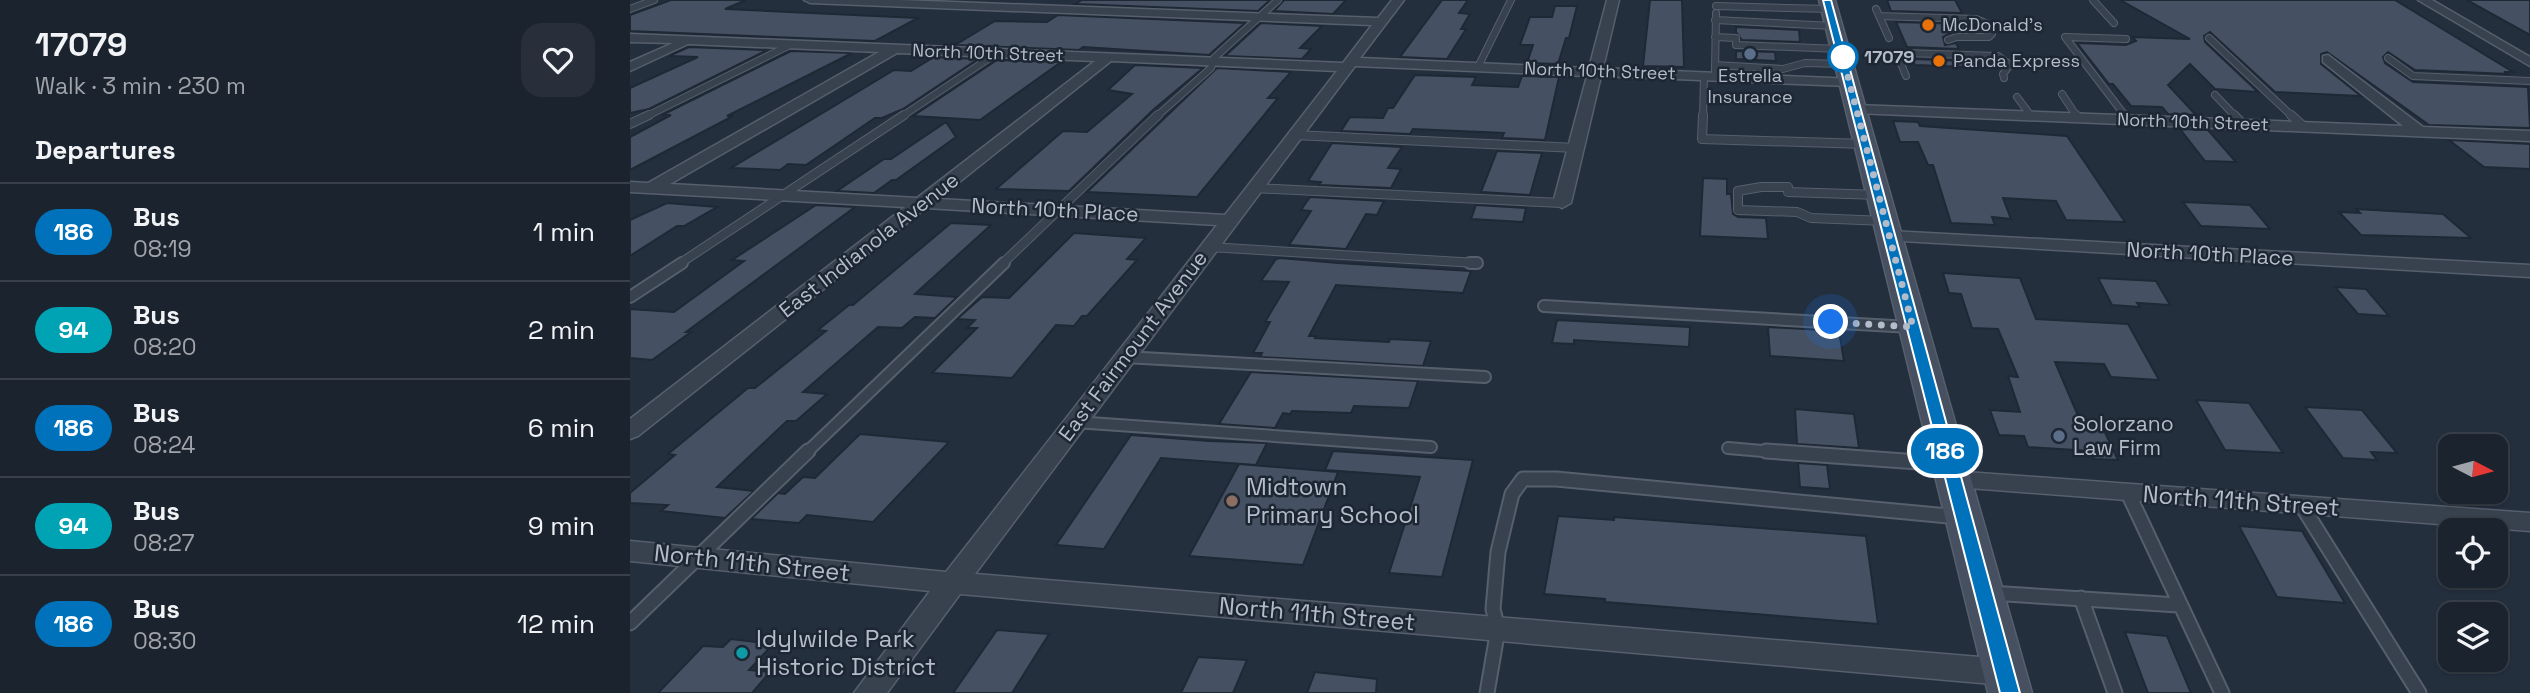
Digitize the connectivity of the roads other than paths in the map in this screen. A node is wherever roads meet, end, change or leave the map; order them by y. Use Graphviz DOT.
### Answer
graph roads {
  1 [pos="654,0"];
  2 [pos="810,0"];
  3 [pos="1278,0"];
  4 [pos="1398,0"];
  5 [pos="1511,0"];
  6 [pos="1613,0"];
  7 [pos="2093,0"];
  8 [pos="2424,0"];
  9 [pos="1716,3"];
  10 [pos="1731,3"];
  11 [pos="630,9"];
  12 [pos="1259,18"];
  13 [pos="1716,20"];
  14 [pos="1731,20"];
  15 [pos="1382,22"];
  16 [pos="2114,23"];
  17 [pos="1715,37"];
  18 [pos="630,38"];
  19 [pos="1889,38"];
  20 [pos="2209,38"];
  21 [pos="2126,39"];
  22 [pos="1948,40"];
  23 [pos="688,41"];
  24 [pos="790,45"];
  25 [pos="1840,48"];
  26 [pos="893,49"];
  27 [pos="997,53"];
  28 [pos="1107,58"];
  29 [pos="2388,58"];
  30 [pos="2328,59"];
  31 [pos="1213,61"];
  32 [pos="2530,62"];
  33 [pos="1349,64"];
  34 [pos="630,67"];
  35 [pos="1478,67"];
  36 [pos="1595,71"];
  37 [pos="1711,72"];
  38 [pos="1906,76"];
  39 [pos="2004,78"];
  40 [pos="2530,81"];
  41 [pos="2062,94"];
  42 [pos="2215,95"];
  43 [pos="2017,97"];
  44 [pos="2031,116"];
  45 [pos="2078,118"];
  46 [pos="2130,120"];
  47 [pos="630,124"];
  48 [pos="2243,124"];
  49 [pos="2303,126"];
  50 [pos="2418,131"];
  51 [pos="1294,135"];
  52 [pos="2530,136"];
  53 [pos="1866,145"];
  54 [pos="1576,148"];
  55 [pos="630,187"];
  56 [pos="652,188"];
  57 [pos="1253,188"];
  58 [pos="785,195"];
  59 [pos="630,201"];
  60 [pos="922,203"];
  61 [pos="1562,203"];
  62 [pos="1059,210"];
  63 [pos="1885,218"];
  64 [pos="1229,220"];
  65 [pos="1209,247"];
  66 [pos="1477,263"];
  67 [pos="2530,271"];
  68 [pos="630,297"];
  69 [pos="1544,306"];
  70 [pos="1913,327"];
  71 [pos="1125,357"];
  72 [pos="1485,377"];
  73 [pos="1075,422"];
  74 [pos="630,431"];
  75 [pos="1431,447"];
  76 [pos="1728,448"];
  77 [pos="1950,472"];
  78 [pos="2128,493"];
  79 [pos="2302,506"];
  80 [pos="1962,517"];
  81 [pos="2530,522"];
  82 [pos="630,551"];
  83 [pos="699,557"];
  84 [pos="953,583"];
  85 [pos="1983,592"];
  86 [pos="2081,598"];
  87 [pos="2178,605"];
  88 [pos="630,623"];
  89 [pos="1498,629"];
  90 [pos="2007,683"];
  91 [pos="869,693"];
  92 [pos="1487,693"];
  93 [pos="2115,693"];
  94 [pos="2222,693"];
  95 [pos="2419,693"];
  1 -- 11 [label="lane"];
  2 -- 12 [label="street"];
  3 -- 12 [label="lane"];
  4 -- 15 [label="street, East Fairmount Avenue"];
  5 -- 35 [label="lane"];
  6 -- 36 [label="street"];
  7 -- 16 [label="lane"];
  8 -- 32 [label="street"];
  9 -- 10 [label="lane"];
  9 -- 13 [label="lane"];
  10 -- 14 [label="lane"];
  10 -- 25 [label="lane"];
  12 -- 15 [label="street"];
  12 -- 31 [label="lane"];
  13 -- 14 [label="lane"];
  13 -- 17 [label="lane"];
  14 -- 25 [label="lane"];
  15 -- 33 [label="street, East Fairmount Avenue"];
  17 -- 25 [label="lane"];
  17 -- 37 [label="lane"];
  18 -- 23 [label="street, North 10th Street"];
  19 -- 22 [label="lane"];
  20 -- 49 [label="lane"];
  21 -- 46 [label="lane"];
  23 -- 24 [label="street, North 10th Street"];
  23 -- 34 [label="street"];
  24 -- 26 [label="street, North 10th Street"];
  24 -- 47 [label="lane"];
  25 -- 37 [label="street, North 10th Street"];
  25 -- 44 [label="street, North 10th Street"];
  25 -- 53 [label="main road"];
  26 -- 27 [label="street, North 10th Street"];
  26 -- 56 [label="street"];
  27 -- 28 [label="street, North 10th Street"];
  27 -- 58 [label="lane"];
  28 -- 31 [label="street, North 10th Street"];
  28 -- 60 [label="street, East Indianola Avenue"];
  29 -- 40 [label="lane"];
  30 -- 50 [label="street"];
  31 -- 33 [label="street, North 10th Street"];
  31 -- 62 [label="lane"];
  33 -- 35 [label="street, North 10th Street"];
  33 -- 51 [label="street, East Fairmount Avenue"];
  35 -- 36 [label="street, North 10th Street"];
  36 -- 37 [label="street, North 10th Street"];
  36 -- 54 [label="street"];
  37 -- 53 [label="lane"];
  38 -- 39 [label="lane"];
  41 -- 45 [label="lane"];
  42 -- 48 [label="lane"];
  43 -- 44 [label="lane"];
  44 -- 45 [label="street, North 10th Street"];
  45 -- 46 [label="street, North 10th Street"];
  46 -- 48 [label="street, North 10th Street"];
  48 -- 49 [label="street, North 10th Street"];
  49 -- 50 [label="street, North 10th Street"];
  50 -- 52 [label="street, North 10th Street"];
  51 -- 54 [label="lane"];
  51 -- 57 [label="street, East Fairmount Avenue"];
  53 -- 63 [label="main road"];
  54 -- 61 [label="street"];
  55 -- 56 [label="street, North 10th Place"];
  56 -- 58 [label="street, North 10th Place"];
  56 -- 59 [label="street"];
  57 -- 61 [label="lane"];
  57 -- 64 [label="street, East Fairmount Avenue"];
  58 -- 60 [label="street, North 10th Place"];
  58 -- 68 [label="lane"];
  60 -- 62 [label="street, North 10th Place"];
  60 -- 74 [label="street, East Indianola Avenue"];
  62 -- 64 [label="street, North 10th Place"];
  62 -- 83 [label="lane"];
  63 -- 63 [label="lane"];
  63 -- 67 [label="street, North 10th Place"];
  63 -- 70 [label="main road"];
  64 -- 65 [label="street, East Fairmount Avenue"];
  65 -- 66 [label="lane"];
  65 -- 71 [label="street, East Fairmount Avenue"];
  69 -- 70 [label="lane"];
  70 -- 77 [label="main road"];
  71 -- 72 [label="lane"];
  71 -- 73 [label="street, East Fairmount Avenue"];
  73 -- 75 [label="lane"];
  73 -- 84 [label="street, East Fairmount Avenue"];
  76 -- 77 [label="lane"];
  77 -- 78 [label="street, North 11th Street"];
  77 -- 80 [label="main road"];
  78 -- 79 [label="street, North 11th Street"];
  78 -- 87 [label="lane"];
  79 -- 81 [label="street, North 11th Street"];
  79 -- 95 [label="lane"];
  80 -- 85 [label="main road"];
  80 -- 89 [label="lane"];
  82 -- 83 [label="street, North 11th Street"];
  83 -- 84 [label="street, North 11th Street"];
  83 -- 88 [label="lane"];
  84 -- 89 [label="street, North 11th Street"];
  84 -- 91 [label="street, East Fairmount Avenue"];
  85 -- 86 [label="lane"];
  85 -- 90 [label="main road"];
  86 -- 87 [label="lane"];
  86 -- 93 [label="lane"];
  87 -- 94 [label="lane"];
  89 -- 90 [label="street, North 11th Street"];
  89 -- 92 [label="lane"];
}
